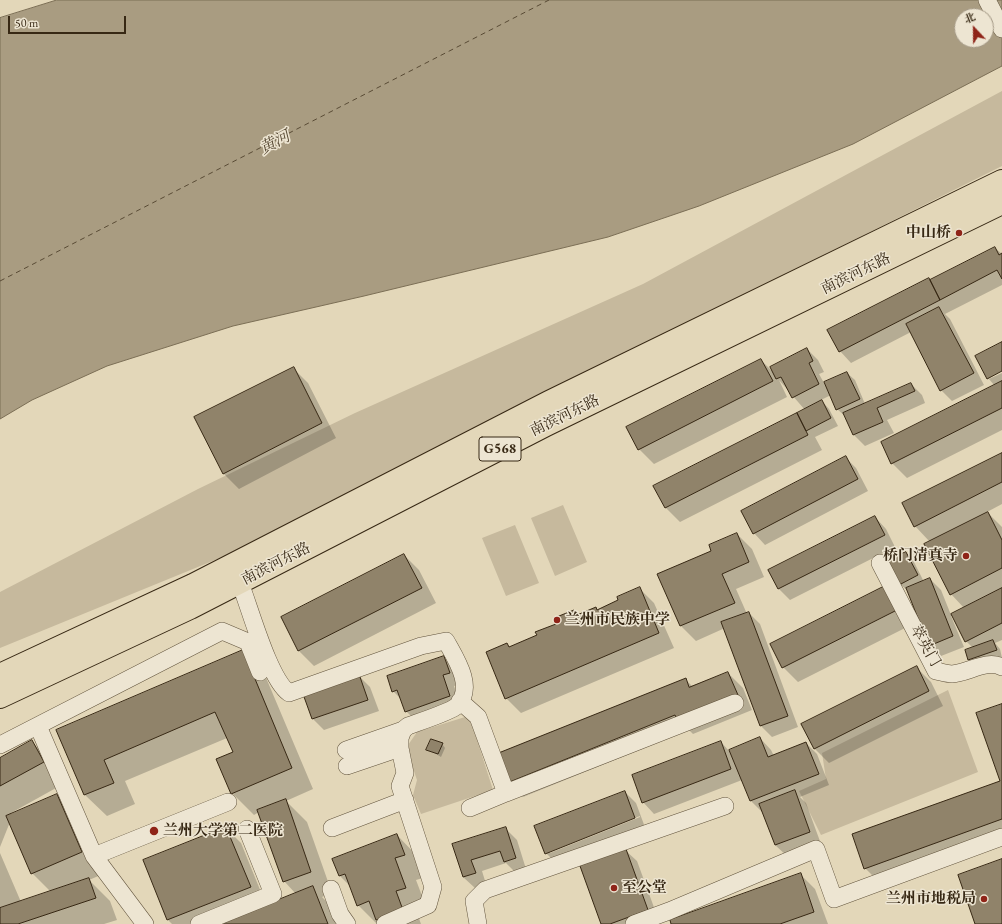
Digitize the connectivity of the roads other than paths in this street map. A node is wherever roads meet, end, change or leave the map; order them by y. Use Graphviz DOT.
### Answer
graph roads {
  1 [pos="987,0"];
  2 [pos="1002,29"];
  3 [pos="1002,181"];
  4 [pos="1002,203"];
  5 [pos="880,563"];
  6 [pos="240,582"];
  7 [pos="1002,667"];
  8 [pos="260,672"];
  9 [pos="0,675"];
  10 [pos="0,697"];
  11 [pos="460,701"];
  12 [pos="735,703"];
  13 [pos="38,726"];
  14 [pos="402,730"];
  15 [pos="0,745"];
  16 [pos="400,748"];
  17 [pos="506,793"];
  18 [pos="405,800"];
  19 [pos="228,802"];
  20 [pos="725,806"];
  21 [pos="470,808"];
  22 [pos="332,828"];
  23 [pos="247,829"];
  24 [pos="1002,837"];
  25 [pos="94,856"];
  26 [pos="331,889"];
  27 [pos="145,924"];
  28 [pos="199,924"];
  29 [pos="347,924"];
  30 [pos="385,924"];
  31 [pos="478,924"];
  32 [pos="634,924"];
  1 -- 2 [label="street"];
  3 -- 9 [label="highway, 南滨河东路 / G568"];
  4 -- 6 [label="highway, 南滨河东路 / G568"];
  5 -- 7 [label="street, 萃英门"];
  6 -- 10 [label="highway, 南滨河东路 / G568"];
  6 -- 11 [label="street"];
  8 -- 13 [label="street"];
  11 -- 14 [label="street"];
  11 -- 17 [label="street"];
  12 -- 17 [label="street"];
  13 -- 15 [label="street"];
  13 -- 25 [label="street"];
  14 -- 16 [label="street"];
  14 -- 16 [label="street"];
  16 -- 18 [label="street"];
  17 -- 21 [label="street"];
  18 -- 22 [label="street"];
  18 -- 30 [label="street"];
  19 -- 25 [label="street"];
  20 -- 31 [label="street"];
  23 -- 28 [label="street"];
  24 -- 32 [label="street"];
  25 -- 27 [label="street"];
  26 -- 29 [label="street"];
}
